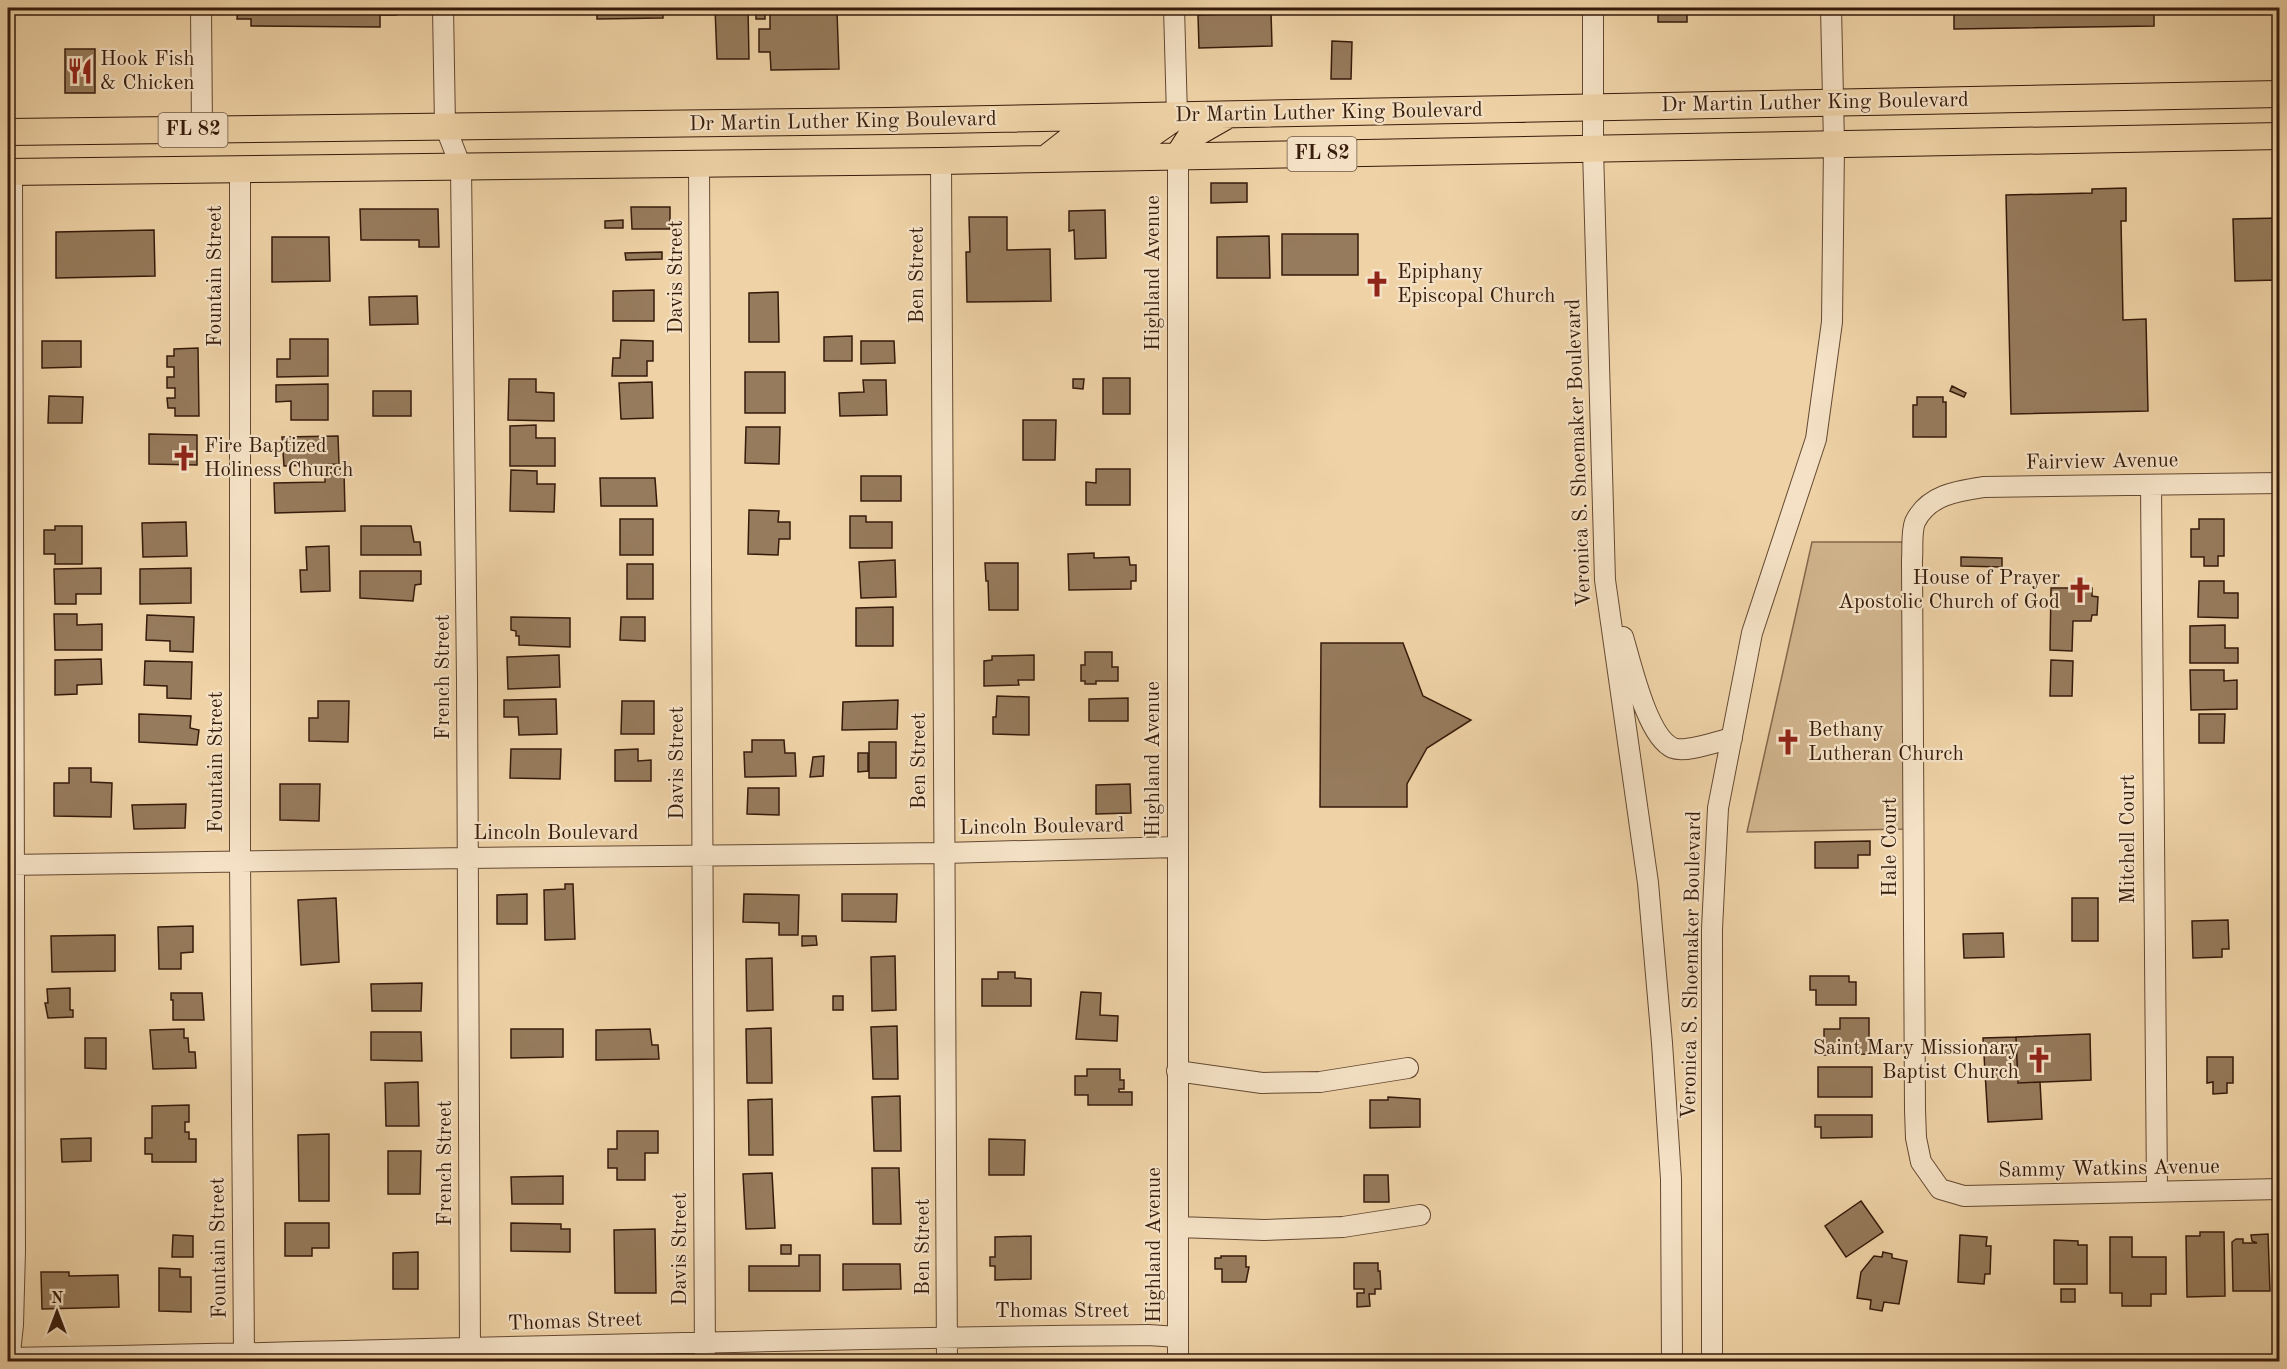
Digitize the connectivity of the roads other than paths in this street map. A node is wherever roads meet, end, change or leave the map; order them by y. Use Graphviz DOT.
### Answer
graph roads {
  1 [pos="201,8"];
  2 [pos="443,8"];
  3 [pos="1174,8"];
  4 [pos="1593,8"];
  5 [pos="1831,8"];
  6 [pos="2280,94"];
  7 [pos="1833,103"];
  8 [pos="1593,108"];
  9 [pos="1228,115"];
  10 [pos="1177,116"];
  11 [pos="2280,121"];
  12 [pos="446,127"];
  13 [pos="202,130"];
  14 [pos="8,132"];
  15 [pos="2268,136"];
  16 [pos="1833,144"];
  17 [pos="1593,149"];
  18 [pos="1178,156"];
  19 [pos="1048,157"];
  20 [pos="940,160"];
  21 [pos="699,164"];
  22 [pos="461,167"];
  23 [pos="240,170"];
  24 [pos="10,172"];
  25 [pos="2280,483"];
  26 [pos="2151,486"];
  27 [pos="1929,503"];
  28 [pos="1605,580"];
  29 [pos="1732,738"];
  30 [pos="1177,847"];
  31 [pos="944,853"];
  32 [pos="702,856"];
  33 [pos="467,858"];
  34 [pos="240,861"];
  35 [pos="11,865"];
  36 [pos="1408,1068"];
  37 [pos="1177,1071"];
  38 [pos="1940,1189"];
  39 [pos="2280,1189"];
  40 [pos="2157,1191"];
  41 [pos="1420,1215"];
  42 [pos="1178,1227"];
  43 [pos="946,1336"];
  44 [pos="1178,1337"];
  45 [pos="704,1342"];
  46 [pos="470,1349"];
  47 [pos="244,1354"];
  48 [pos="10,1360"];
  49 [pos="705,1362"];
  50 [pos="946,1362"];
  51 [pos="1178,1362"];
  52 [pos="1672,1362"];
  53 [pos="1712,1362"];
  1 -- 13 [label="street"];
  2 -- 12 [label="street, French Street"];
  3 -- 10 [label="street"];
  4 -- 8 [label="street, Veronica S. Shoemaker Boulevard"];
  5 -- 7 [label="street, Veronica S. Shoemaker Boulevard"];
  6 -- 7 [label="main road, Dr Martin Luther King Boulevard / FL 82"];
  7 -- 8 [label="main road, Dr Martin Luther King Boulevard / FL 82"];
  7 -- 16 [label="street, Veronica S. Shoemaker Boulevard"];
  8 -- 9 [label="main road, Dr Martin Luther King Boulevard / FL 82"];
  8 -- 17 [label="street, Veronica S. Shoemaker Boulevard"];
  9 -- 10 [label="main road, Dr Martin Luther King Boulevard / FL 82"];
  9 -- 18 [label="main road"];
  10 -- 12 [label="main road, Dr Martin Luther King Boulevard / FL 82"];
  10 -- 19 [label="main road"];
  11 -- 15 [label="main road"];
  12 -- 13 [label="main road, Dr Martin Luther King Boulevard / FL 82"];
  12 -- 22 [label="street, French Street"];
  13 -- 14 [label="main road, FL 82"];
  15 -- 16 [label="main road, Dr Martin Luther King Boulevard / FL 82"];
  16 -- 17 [label="main road, Dr Martin Luther King Boulevard / FL 82"];
  16 -- 29 [label="street, Veronica S. Shoemaker Boulevard"];
  17 -- 18 [label="main road, Dr Martin Luther King Boulevard / FL 82"];
  17 -- 28 [label="street, Veronica S. Shoemaker Boulevard"];
  18 -- 19 [label="main road, Dr Martin Luther King Boulevard / FL 82"];
  18 -- 30 [label="street, Highland Avenue"];
  19 -- 20 [label="main road, Dr Martin Luther King Boulevard / FL 82"];
  20 -- 21 [label="main road, Dr Martin Luther King Boulevard / FL 82"];
  20 -- 31 [label="street, Ben Street"];
  21 -- 22 [label="main road, Dr Martin Luther King Boulevard / FL 82"];
  21 -- 32 [label="street, Davis Street"];
  22 -- 23 [label="main road, Dr Martin Luther King Boulevard / FL 82"];
  22 -- 33 [label="street, French Street"];
  23 -- 24 [label="main road, FL 82"];
  23 -- 34 [label="street, Fountain Street"];
  24 -- 35 [label="street"];
  25 -- 26 [label="street, Fairview Avenue"];
  26 -- 27 [label="street, Fairview Avenue"];
  26 -- 40 [label="street, Mitchell Court"];
  27 -- 38 [label="street, Hale Court"];
  28 -- 29 [label="street"];
  28 -- 52 [label="street, Veronica S. Shoemaker Boulevard"];
  29 -- 53 [label="street, Veronica S. Shoemaker Boulevard"];
  30 -- 31 [label="street, Lincoln Boulevard"];
  30 -- 37 [label="street, Highland Avenue"];
  31 -- 32 [label="street, Lincoln Boulevard"];
  31 -- 43 [label="street, Ben Street"];
  32 -- 33 [label="street, Lincoln Boulevard"];
  32 -- 45 [label="street, Davis Street"];
  33 -- 34 [label="street, Lincoln Boulevard"];
  33 -- 46 [label="street, French Street"];
  34 -- 35 [label="street, Lincoln Boulevard"];
  34 -- 47 [label="street, Fountain Street"];
  35 -- 48 [label="street"];
  36 -- 37 [label="street"];
  37 -- 42 [label="street, Highland Avenue"];
  38 -- 40 [label="street, Sammy Watkins Avenue"];
  39 -- 40 [label="street, Sammy Watkins Avenue"];
  41 -- 42 [label="street"];
  42 -- 44 [label="street, Highland Avenue"];
  43 -- 44 [label="street, Thomas Street"];
  43 -- 45 [label="street, Thomas Street"];
  43 -- 50 [label="street, Ben Street"];
  44 -- 51 [label="street, Highland Avenue"];
  45 -- 46 [label="street, Thomas Street"];
  45 -- 49 [label="street, Davis Street"];
  46 -- 47 [label="street, Thomas Street"];
  47 -- 48 [label="street, Thomas Street"];
}
